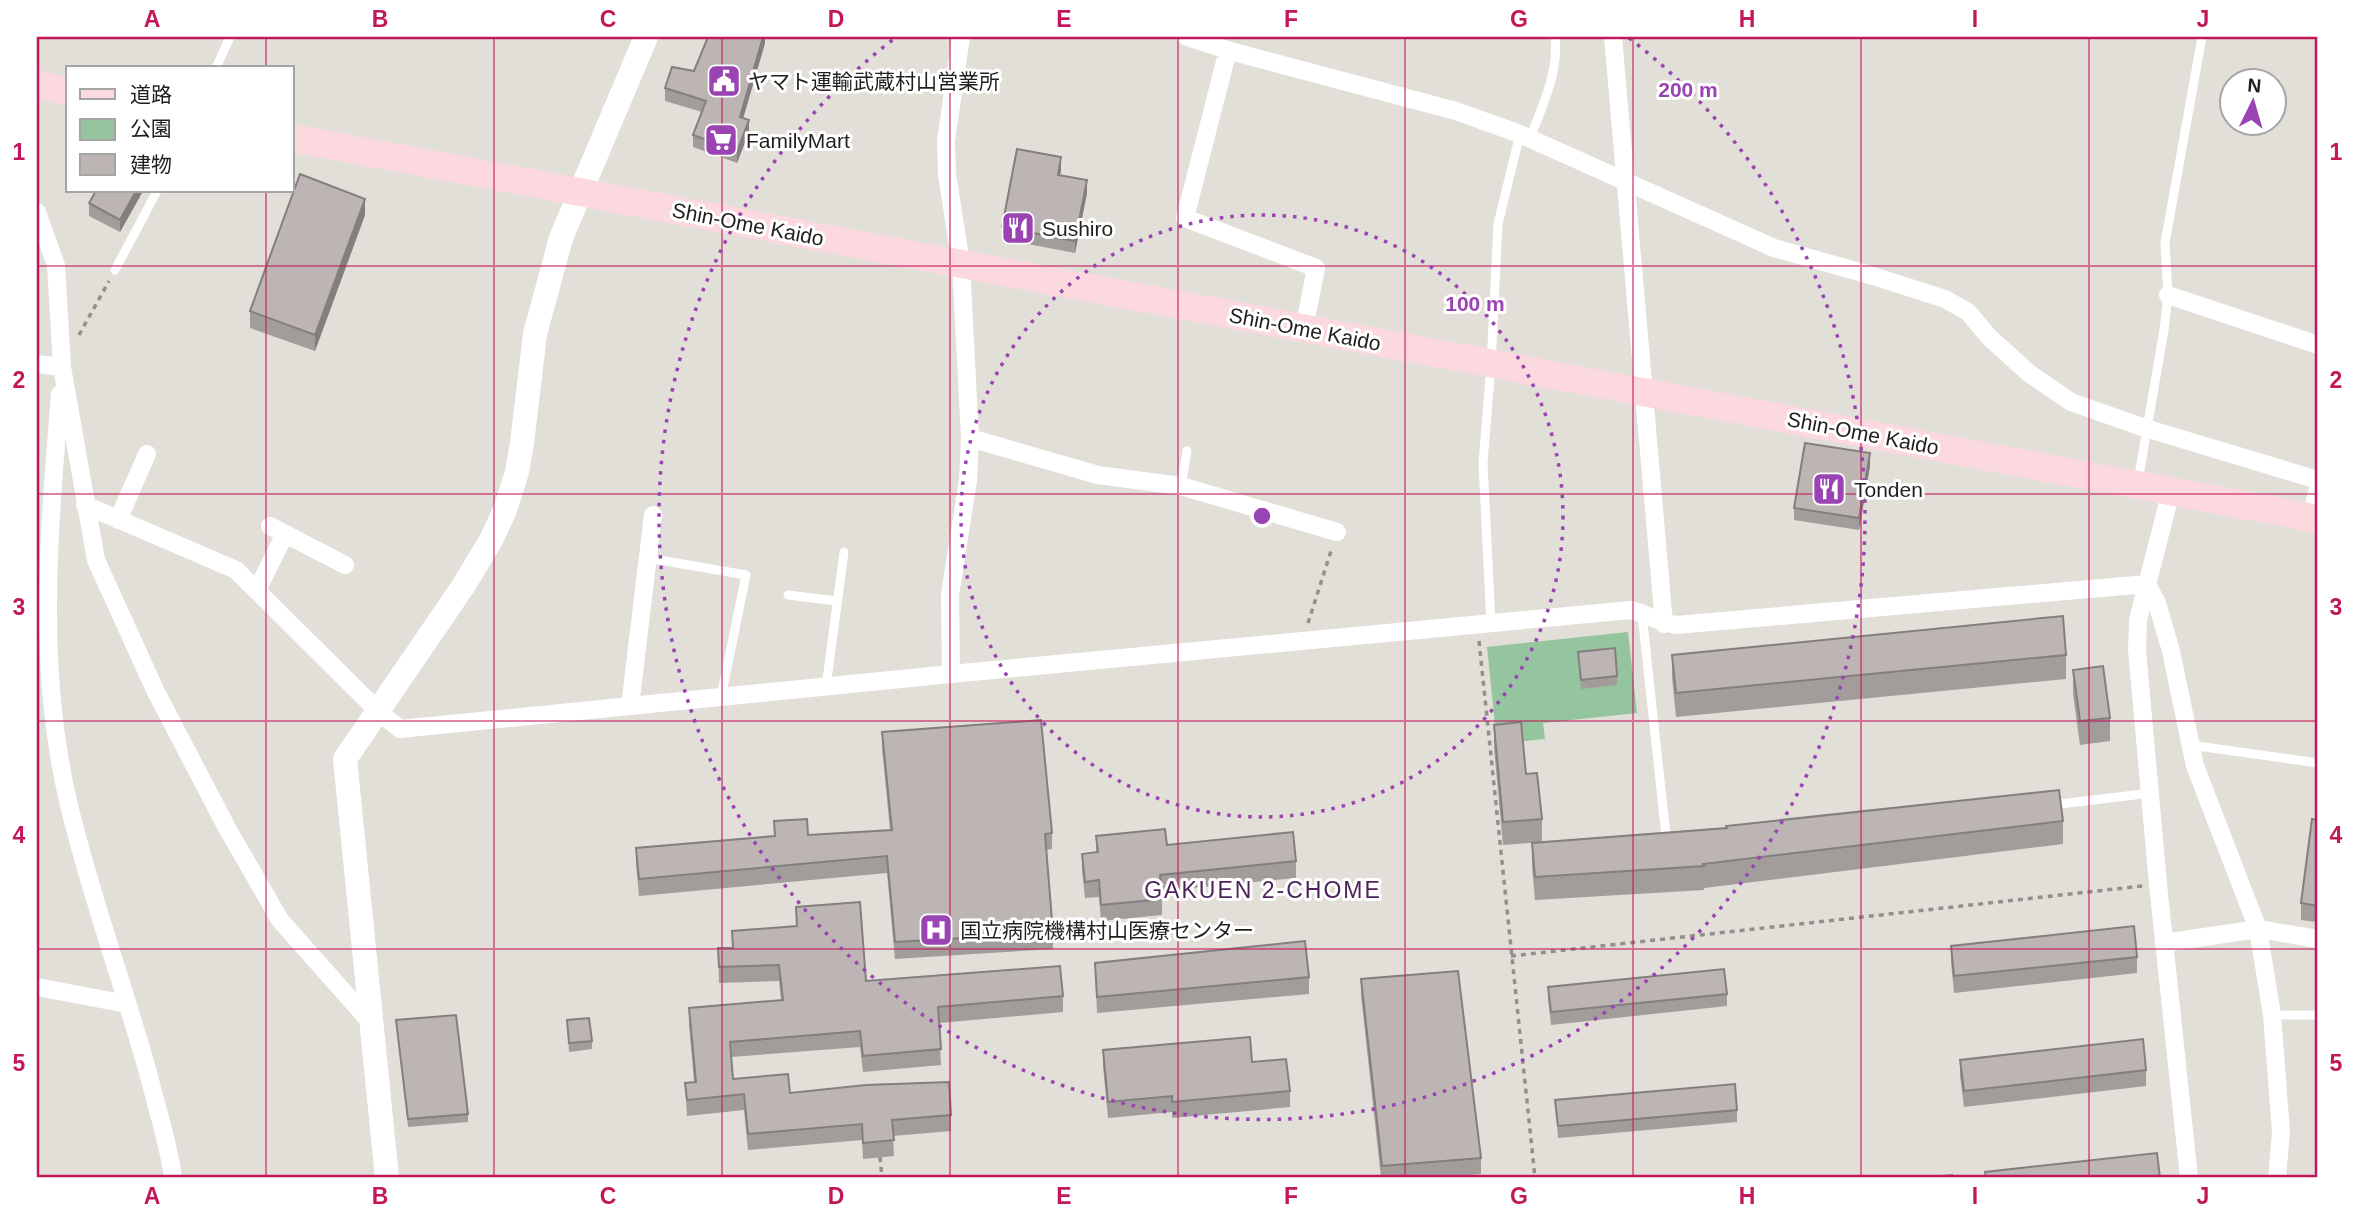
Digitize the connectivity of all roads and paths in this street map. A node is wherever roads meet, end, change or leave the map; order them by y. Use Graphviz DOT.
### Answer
graph roads {
  1 [pos="230,37"];
  2 [pos="646,37"];
  3 [pos="961,37"];
  4 [pos="1187,37"];
  5 [pos="1555,37"];
  6 [pos="1613,37"];
  7 [pos="2202,37"];
  8 [pos="1228,50"];
  9 [pos="217,66"];
  10 [pos="37,84"];
  11 [pos="66,91"];
  12 [pos="1520,134"];
  13 [pos="294,138"];
  14 [pos="1626,180"];
  15 [pos="156,192"];
  16 [pos="579,192"];
  17 [pos="37,212"];
  18 [pos="37,262"];
  19 [pos="961,264"];
  20 [pos="57,265"];
  21 [pos="115,270"];
  22 [pos="2168,295"];
  23 [pos="1304,329"];
  24 [pos="2318,345"];
  25 [pos="37,364"];
  26 [pos="1491,365"];
  27 [pos="62,367"];
  28 [pos="1645,392"];
  29 [pos="2145,428"];
  30 [pos="970,438"];
  31 [pos="1188,451"];
  32 [pos="147,454"];
  33 [pos="2318,480"];
  34 [pos="2137,485"];
  35 [pos="1181,486"];
  36 [pos="2318,490"];
  37 [pos="2171,491"];
  38 [pos="85,505"];
  39 [pos="653,515"];
  40 [pos="2314,519"];
  41 [pos="118,520"];
  42 [pos="1338,532"];
  43 [pos="844,552"];
  44 [pos="648,558"];
  45 [pos="345,565"];
  46 [pos="2147,584"];
  47 [pos="257,590"];
  48 [pos="42,591"];
  49 [pos="788,595"];
  50 [pos="837,601"];
  51 [pos="1642,612"];
  52 [pos="1484,624"];
  53 [pos="1664,624"];
  54 [pos="1302,640"];
  55 [pos="951,674"];
  56 [pos="826,687"];
  57 [pos="722,696"];
  58 [pos="630,706"];
  59 [pos="378,711"];
  60 [pos="2190,745"];
  61 [pos="2318,764"];
  62 [pos="2151,793"];
  63 [pos="2046,805"];
  64 [pos="1680,843"];
  65 [pos="2158,884"];
  66 [pos="2258,929"];
  67 [pos="2318,939"];
  68 [pos="2164,943"];
  69 [pos="1511,956"];
  70 [pos="37,988"];
  71 [pos="127,1004"];
  72 [pos="2318,1015"];
  73 [pos="2272,1016"];
  74 [pos="373,1025"];
  75 [pos="880,1157"];
  76 [pos="173,1178"];
  77 [pos="387,1178"];
  78 [pos="882,1178"];
  79 [pos="1535,1178"];
  80 [pos="2189,1178"];
  81 [pos="2277,1178"];
  1 -- 9 [label="lane"];
  2 -- 16 [label="street"];
  3 -- 19 [label="street"];
  4 -- 8 [label="street"];
  5 -- 12 [label="lane"];
  6 -- 14 [label="street"];
  7 -- 22 [label="lane"];
  8 -- 12 [label="street"];
  8 -- 23 [label="street"];
  10 -- 11 [label="main road"];
  12 -- 14 [label="street"];
  12 -- 26 [label="lane"];
  13 -- 16 [label="main road, Shin-Ome Kaido"];
  14 -- 28 [label="street"];
  14 -- 29 [label="street"];
  15 -- 21 [label="lane"];
  16 -- 19 [label="main road, Shin-Ome Kaido"];
  16 -- 59 [label="street"];
  17 -- 20 [label="street"];
  18 -- 20 [label="street"];
  19 -- 23 [label="main road, Shin-Ome Kaido"];
  19 -- 30 [label="street"];
  20 -- 27 [label="street"];
  21 -- 27 [label="path"];
  22 -- 24 [label="street"];
  22 -- 29 [label="lane"];
  23 -- 26 [label="main road, Shin-Ome Kaido"];
  25 -- 27 [label="street"];
  26 -- 28 [label="main road, Shin-Ome Kaido"];
  26 -- 52 [label="lane"];
  27 -- 38 [label="street"];
  27 -- 48 [label="street"];
  28 -- 34 [label="main road, Shin-Ome Kaido"];
  28 -- 53 [label="street"];
  29 -- 33 [label="street"];
  29 -- 34 [label="lane"];
  30 -- 35 [label="street"];
  30 -- 55 [label="street"];
  31 -- 35 [label="lane"];
  32 -- 41 [label="street"];
  34 -- 37 [label="main road, Shin-Ome Kaido"];
  35 -- 42 [label="street"];
  36 -- 40 [label="street"];
  37 -- 40 [label="main road, Shin-Ome Kaido"];
  37 -- 46 [label="street"];
  38 -- 41 [label="street"];
  38 -- 74 [label="street"];
  39 -- 44 [label="street"];
  41 -- 47 [label="street"];
  42 -- 54 [label="path"];
  43 -- 50 [label="lane"];
  44 -- 57 [label="lane"];
  44 -- 58 [label="street"];
  45 -- 47 [label="street"];
  46 -- 53 [label="street"];
  46 -- 60 [label="street"];
  46 -- 62 [label="street"];
  47 -- 59 [label="street"];
  48 -- 71 [label="street"];
  49 -- 50 [label="lane"];
  50 -- 56 [label="lane"];
  51 -- 52 [label="street"];
  51 -- 53 [label="street"];
  51 -- 64 [label="lane"];
  52 -- 54 [label="street"];
  52 -- 69 [label="path"];
  54 -- 55 [label="street"];
  55 -- 56 [label="street"];
  56 -- 57 [label="street"];
  57 -- 58 [label="street"];
  58 -- 59 [label="street"];
  59 -- 74 [label="street"];
  60 -- 61 [label="lane"];
  60 -- 66 [label="street"];
  62 -- 63 [label="lane"];
  62 -- 65 [label="street"];
  65 -- 68 [label="street"];
  65 -- 69 [label="path"];
  66 -- 67 [label="street"];
  66 -- 68 [label="street"];
  66 -- 73 [label="street"];
  68 -- 80 [label="street"];
  69 -- 79 [label="path"];
  70 -- 71 [label="street"];
  71 -- 76 [label="street"];
  72 -- 73 [label="lane"];
  73 -- 81 [label="street"];
  74 -- 77 [label="street"];
  75 -- 78 [label="path"];
}
